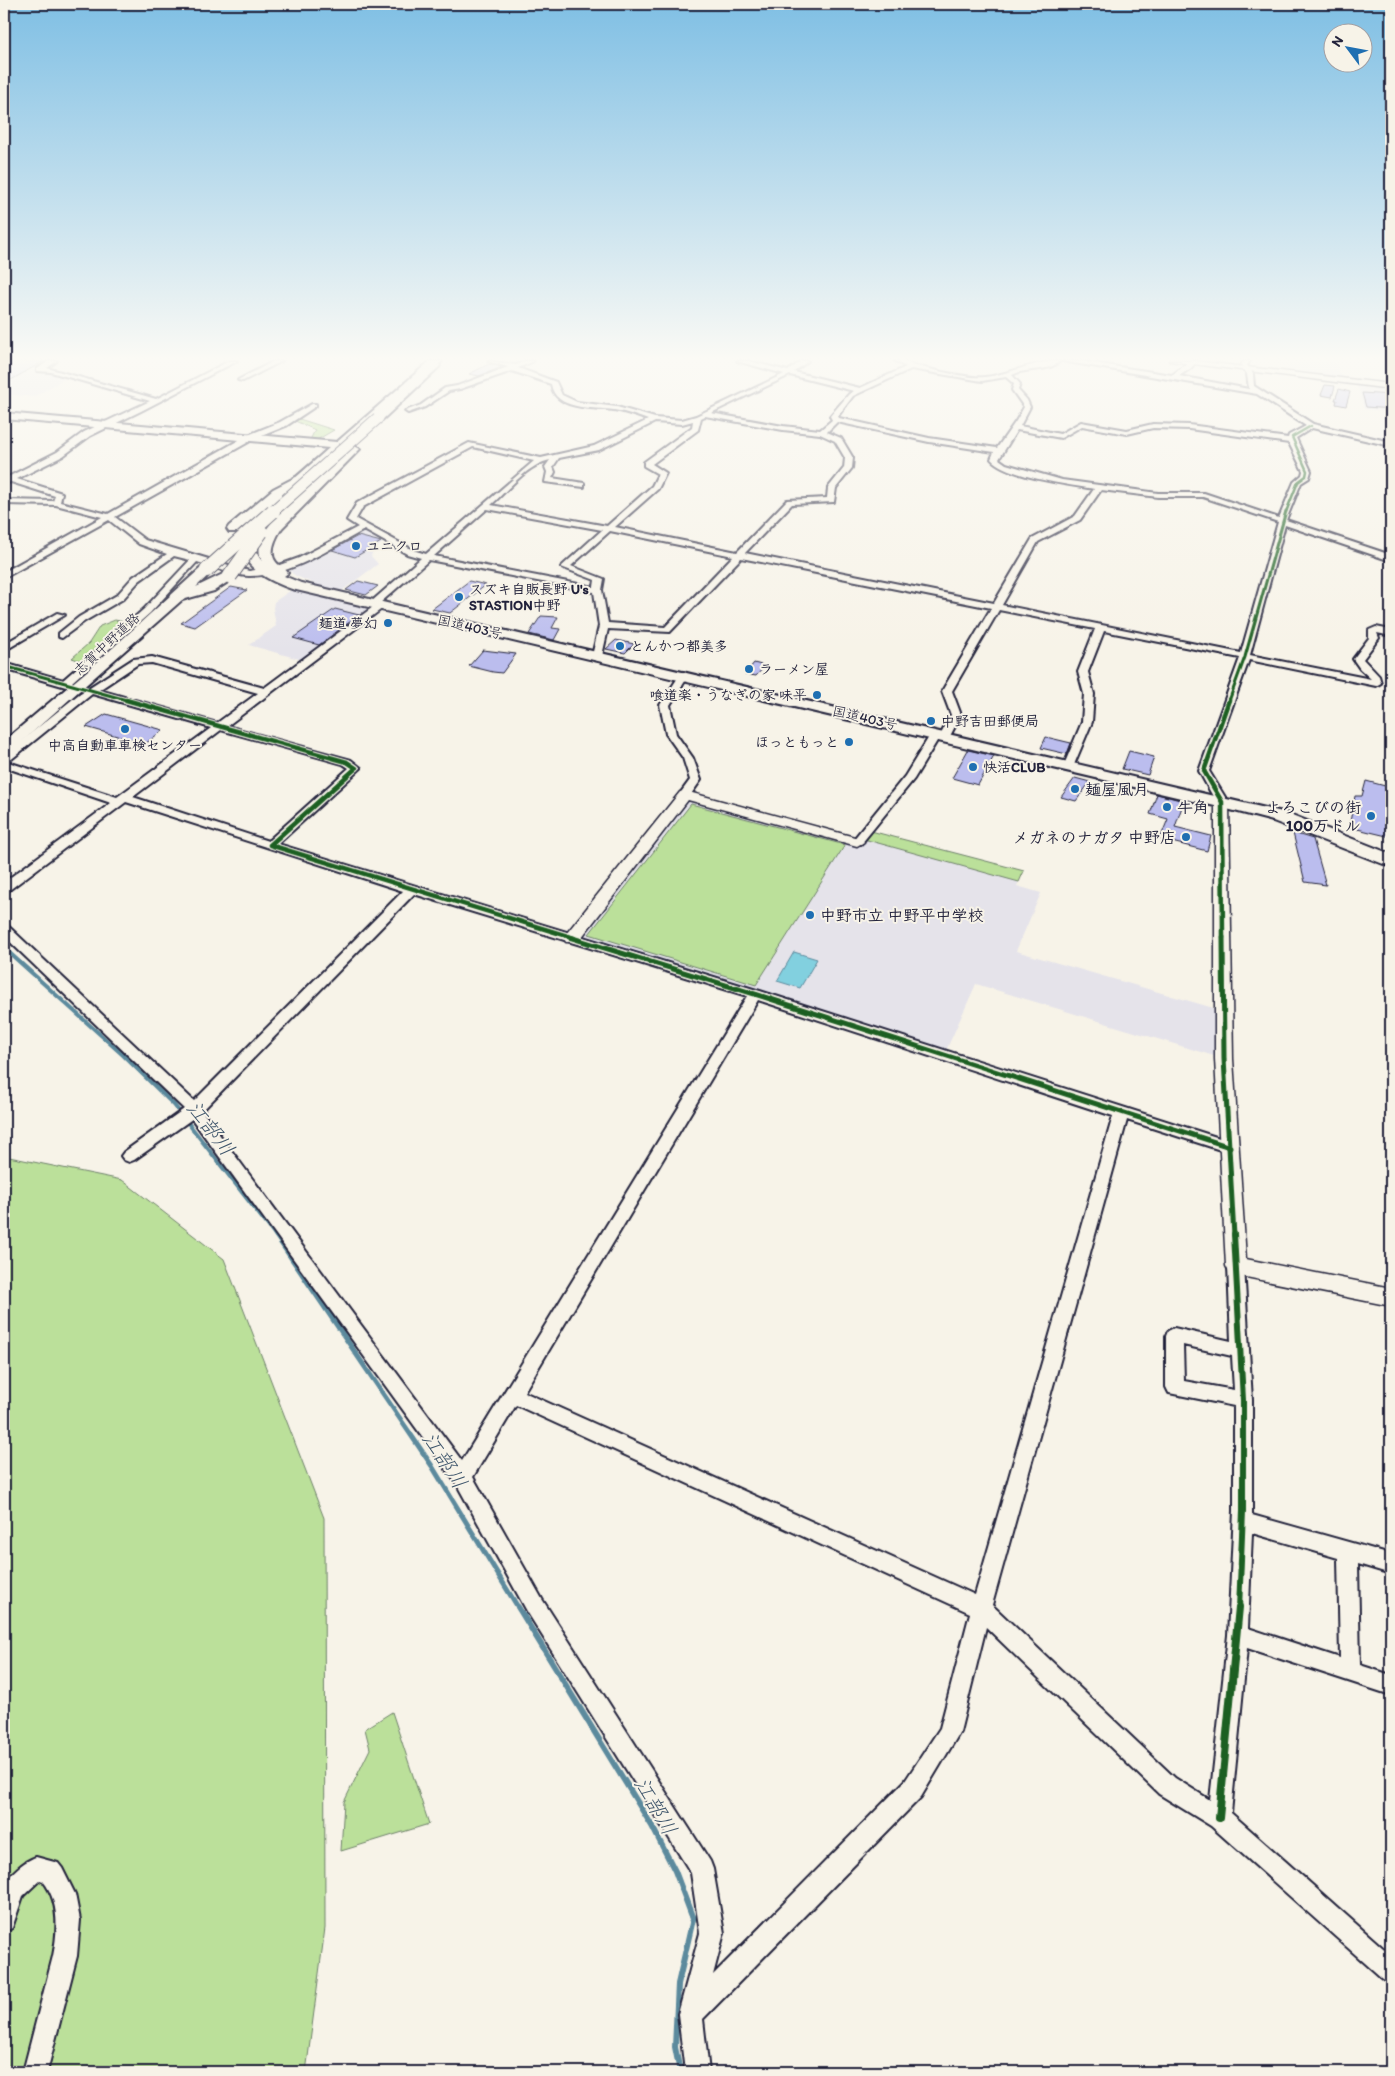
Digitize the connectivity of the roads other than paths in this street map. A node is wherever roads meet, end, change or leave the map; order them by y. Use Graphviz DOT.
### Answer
graph roads {
  1 [pos="52,458"];
  2 [pos="214,458"];
  3 [pos="324,458"];
  4 [pos="330,458"];
  5 [pos="345,458"];
  6 [pos="448,458"];
  7 [pos="531,458"];
  8 [pos="550,458"];
  9 [pos="557,458"];
  10 [pos="655,458"];
  11 [pos="849,458"];
  12 [pos="996,458"];
  13 [pos="1300,458"];
  14 [pos="541,460"];
  15 [pos="338,464"];
  16 [pos="7,480"];
  17 [pos="296,481"];
  18 [pos="581,485"];
  19 [pos="1099,487"];
  20 [pos="4,502"];
  21 [pos="56,503"];
  22 [pos="485,506"];
  23 [pos="110,517"];
  24 [pos="1282,521"];
  25 [pos="364,527"];
  26 [pos="606,528"];
  27 [pos="269,538"];
  28 [pos="246,542"];
  29 [pos="173,553"];
  30 [pos="428,556"];
  31 [pos="738,556"];
  32 [pos="1391,558"];
  33 [pos="200,565"];
  34 [pos="271,570"];
  35 [pos="4,575"];
  36 [pos="598,590"];
  37 [pos="174,599"];
  38 [pos="377,605"];
  39 [pos="997,607"];
  40 [pos="157,614"];
  41 [pos="60,615"];
  42 [pos="604,626"];
  43 [pos="1100,629"];
  44 [pos="1391,633"];
  45 [pos="62,635"];
  46 [pos="4,648"];
  47 [pos="596,656"];
  48 [pos="1245,657"];
  49 [pos="4,666"];
  50 [pos="684,675"];
  51 [pos="91,691"];
  52 [pos="266,692"];
  53 [pos="218,727"];
  54 [pos="940,735"];
  55 [pos="4,748"];
  56 [pos="4,760"];
  57 [pos="4,764"];
  58 [pos="1069,764"];
  59 [pos="685,795"];
  60 [pos="122,800"];
  61 [pos="1222,802"];
  62 [pos="858,842"];
  63 [pos="270,845"];
  64 [pos="1391,861"];
  65 [pos="4,888"];
  66 [pos="411,890"];
  67 [pos="4,929"];
  68 [pos="572,938"];
  69 [pos="755,994"];
  70 [pos="193,1111"];
  71 [pos="1121,1114"];
  72 [pos="1230,1147"];
  73 [pos="129,1156"];
  74 [pos="1236,1266"];
  75 [pos="1391,1298"];
  76 [pos="1240,1350"];
  77 [pos="513,1395"];
  78 [pos="1243,1400"];
  79 [pos="463,1477"];
  80 [pos="1242,1521"];
  81 [pos="1348,1552"];
  82 [pos="1391,1564"];
  83 [pos="981,1608"];
  84 [pos="1238,1635"];
  85 [pos="1350,1672"];
  86 [pos="1391,1685"];
  87 [pos="1219,1818"];
  88 [pos="4,1920"];
  89 [pos="1391,1971"];
  90 [pos="690,2014"];
  91 [pos="35,2072"];
  92 [pos="697,2072"];
  1 -- 16 [label="street"];
  2 -- 23 [label="street"];
  3 -- 17 [label="highway"];
  4 -- 33 [label="main road, 志賀中野道路, bridge"];
  5 -- 15 [label="highway"];
  6 -- 25 [label="street"];
  7 -- 14 [label="street"];
  8 -- 14 [label="street"];
  9 -- 18 [label="street"];
  10 -- 26 [label="street"];
  11 -- 31 [label="street"];
  12 -- 19 [label="street"];
  13 -- 24 [label="street"];
  14 -- 22 [label="street"];
  15 -- 27 [label="highway"];
  15 -- 37 [label="main road, bridge"];
  16 -- 21 [label="street"];
  17 -- 28 [label="highway"];
  17 -- 33 [label="main road"];
  19 -- 24 [label="street"];
  19 -- 39 [label="street"];
  20 -- 21 [label="street"];
  21 -- 23 [label="street"];
  22 -- 26 [label="street"];
  22 -- 30 [label="street"];
  23 -- 29 [label="street"];
  23 -- 35 [label="street"];
  24 -- 32 [label="street"];
  24 -- 48 [label="street"];
  25 -- 30 [label="street"];
  25 -- 34 [label="street"];
  26 -- 31 [label="street"];
  26 -- 36 [label="street"];
  27 -- 28 [label="highway"];
  27 -- 34 [label="highway"];
  28 -- 34 [label="highway, 国道403号"];
  29 -- 33 [label="street"];
  29 -- 45 [label="street"];
  30 -- 36 [label="street"];
  30 -- 38 [label="street"];
  31 -- 39 [label="street"];
  31 -- 42 [label="street"];
  33 -- 34 [label="street"];
  33 -- 37 [label="main road, 志賀中野道路"];
  33 -- 40 [label="main road"];
  33 -- 49 [label="street"];
  34 -- 38 [label="highway, 国道403号"];
  36 -- 42 [label="street"];
  37 -- 40 [label="main road, 志賀中野道路"];
  38 -- 47 [label="highway, 国道403号"];
  38 -- 52 [label="street"];
  39 -- 43 [label="street"];
  39 -- 54 [label="street"];
  40 -- 55 [label="main road, 志賀中野道路"];
  41 -- 46 [label="street"];
  42 -- 47 [label="street"];
  43 -- 48 [label="street"];
  43 -- 58 [label="street"];
  44 -- 48 [label="street"];
  47 -- 50 [label="highway, 国道403号"];
  48 -- 61 [label="street"];
  50 -- 54 [label="highway, 国道403号"];
  50 -- 59 [label="street"];
  51 -- 52 [label="street"];
  51 -- 53 [label="street"];
  51 -- 56 [label="street"];
  52 -- 53 [label="street"];
  53 -- 60 [label="street"];
  53 -- 63 [label="street"];
  54 -- 58 [label="highway, 国道403号"];
  54 -- 62 [label="street"];
  57 -- 60 [label="street"];
  58 -- 61 [label="highway, 国道403号"];
  59 -- 62 [label="street"];
  59 -- 68 [label="street"];
  60 -- 63 [label="street"];
  60 -- 65 [label="street"];
  61 -- 64 [label="highway, 国道403号"];
  61 -- 72 [label="street"];
  63 -- 66 [label="street"];
  66 -- 68 [label="street"];
  66 -- 70 [label="street"];
  67 -- 70 [label="street"];
  68 -- 69 [label="street"];
  69 -- 71 [label="street"];
  69 -- 77 [label="street"];
  70 -- 73 [label="street"];
  70 -- 79 [label="street"];
  71 -- 72 [label="street"];
  71 -- 83 [label="street"];
  72 -- 74 [label="street"];
  74 -- 75 [label="street"];
  74 -- 76 [label="street"];
  76 -- 78 [label="street"];
  76 -- 78 [label="street"];
  77 -- 79 [label="street"];
  77 -- 83 [label="street"];
  78 -- 80 [label="street"];
  79 -- 90 [label="street"];
  80 -- 81 [label="street"];
  80 -- 84 [label="street"];
  81 -- 82 [label="street"];
  81 -- 85 [label="street"];
  83 -- 87 [label="street"];
  83 -- 90 [label="street"];
  84 -- 85 [label="street"];
  84 -- 87 [label="street"];
  85 -- 86 [label="street"];
  87 -- 89 [label="street"];
  88 -- 91 [label="street"];
  90 -- 92 [label="street"];
}
